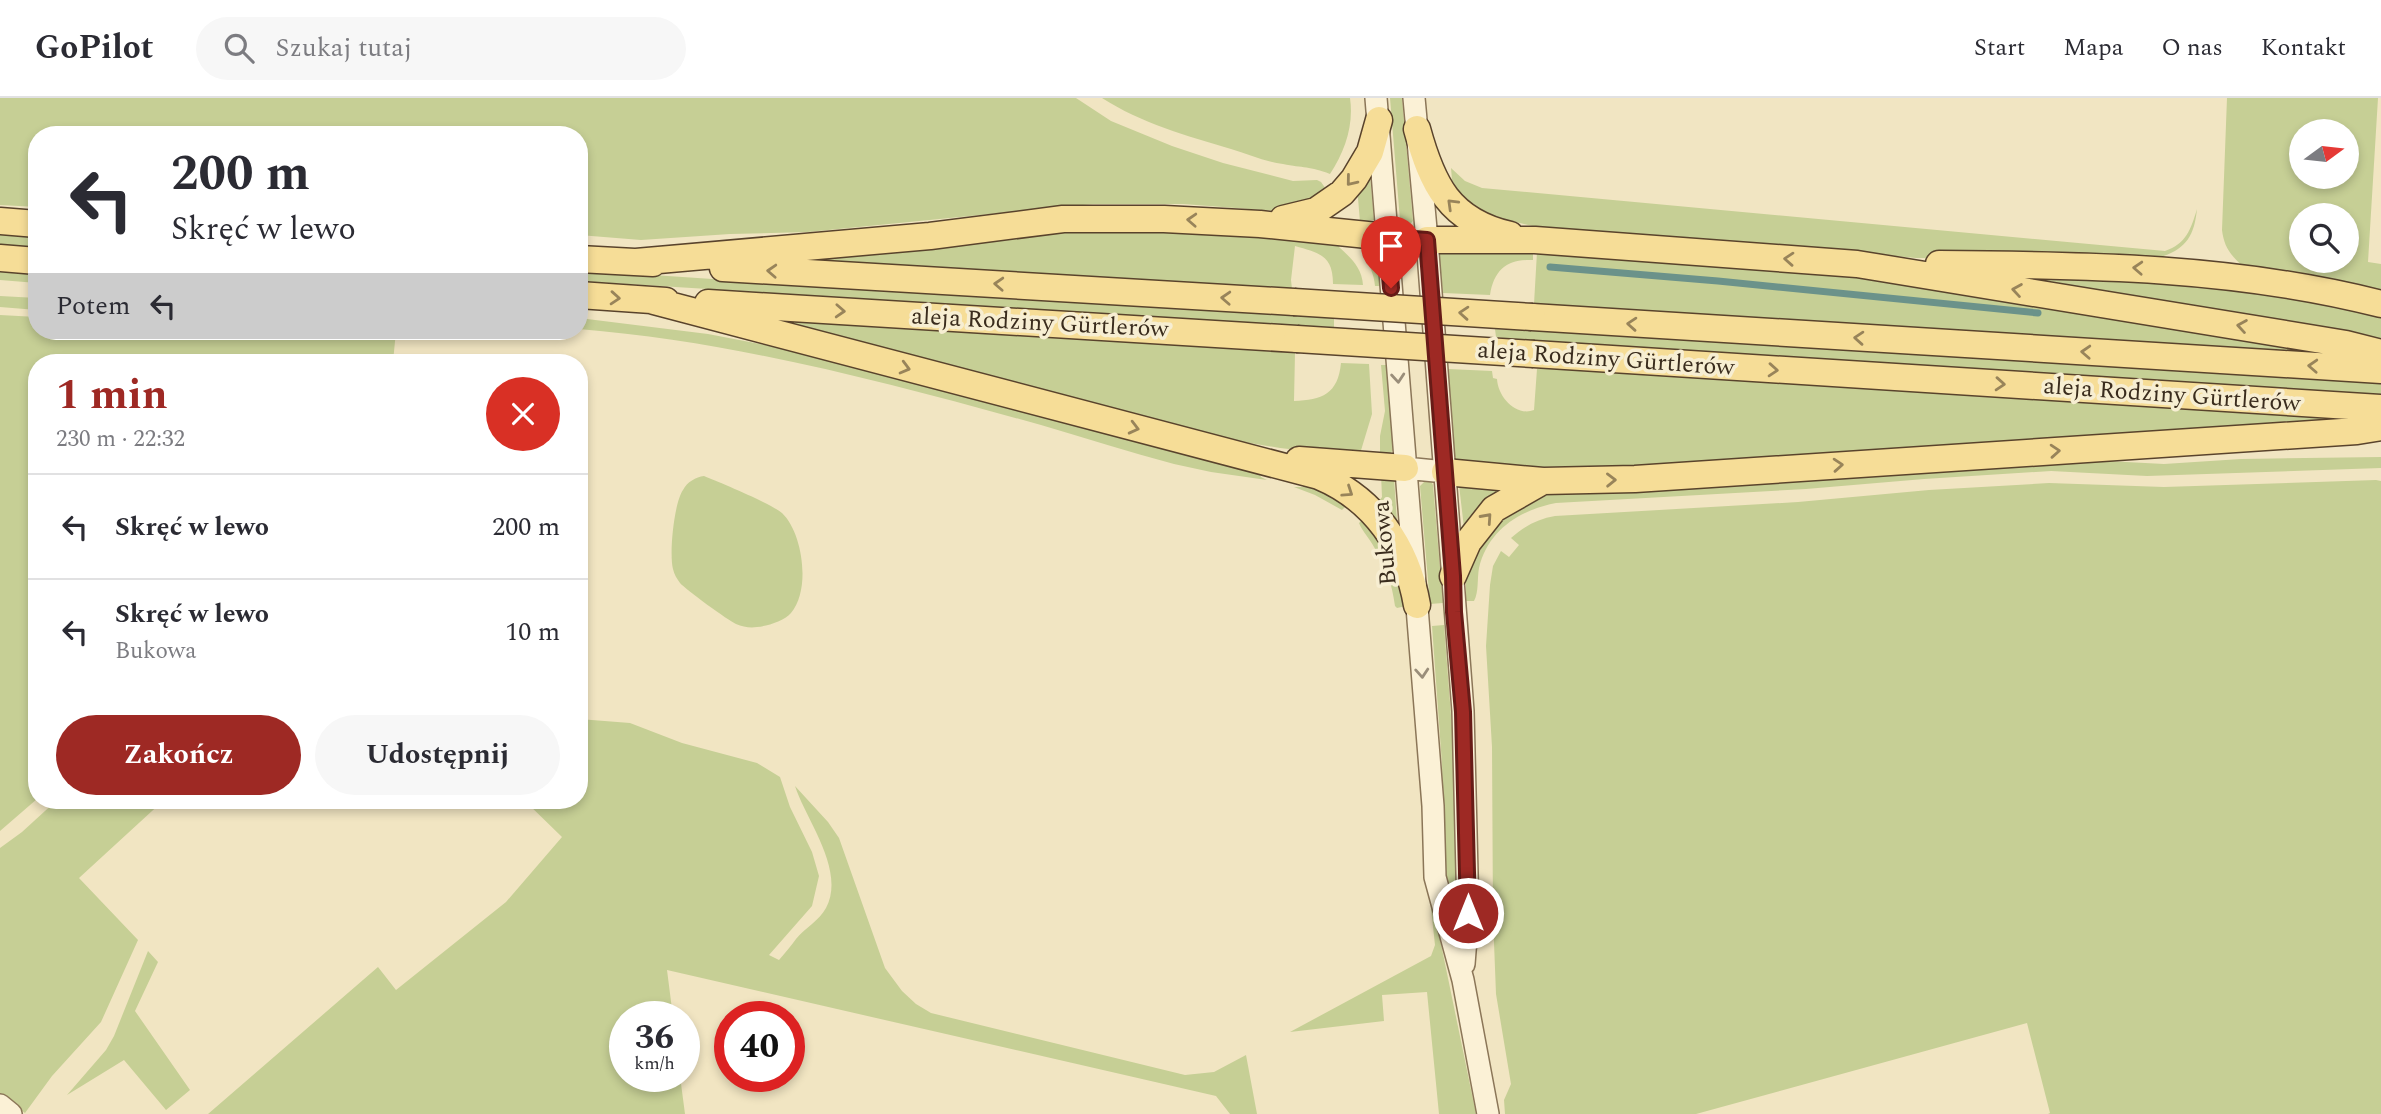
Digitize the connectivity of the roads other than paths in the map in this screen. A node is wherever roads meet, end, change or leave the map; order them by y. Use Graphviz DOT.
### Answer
graph roads {
  1 [pos="1414,98"];
  2 [pos="1378,109"];
  3 [pos="1418,129"];
  4 [pos="0,221"];
  5 [pos="28,223"];
  6 [pos="1261,224"];
  7 [pos="1387,237"];
  8 [pos="1427,240"];
  9 [pos="1535,240"];
  10 [pos="0,258"];
  11 [pos="588,259"];
  12 [pos="28,260"];
  13 [pos="636,262"];
  14 [pos="1857,264"];
  15 [pos="588,296"];
  16 [pos="650,300"];
  17 [pos="2381,304"];
  18 [pos="2381,353"];
  19 [pos="2381,370"];
  20 [pos="2381,408"];
  21 [pos="2381,428"];
  22 [pos="1238,455"];
  23 [pos="1405,468"];
  24 [pos="1445,472"];
  25 [pos="1543,481"];
  26 [pos="1453,576"];
  27 [pos="1417,605"];
  28 [pos="1463,980"];
  29 [pos="0,1105"];
  30 [pos="11,1114"];
  31 [pos="1488,1114"];
  1 -- 3 [label="street, Bukowa"];
  2 -- 6 [label="main road, one-way"];
  2 -- 7 [label="street, Bukowa"];
  3 -- 8 [label="street, Bukowa"];
  9 -- 3 [label="main road, one-way"];
  4 -- 5 [label="main road"];
  6 -- 7 [label="main road"];
  6 -- 13 [label="main road, one-way"];
  7 -- 8 [label="street"];
  7 -- 23 [label="street, Bukowa, one-way"];
  8 -- 9 [label="main road"];
  8 -- 24 [label="street, Bukowa"];
  14 -- 9 [label="main road, one-way"];
  10 -- 12 [label="main road"];
  11 -- 13 [label="main road, aleja Rodziny Gürtlerów"];
  19 -- 13 [label="main road, aleja Rodziny Gürtlerów, one-way, bridge"];
  17 -- 14 [label="main road, one-way"];
  18 -- 14 [label="main road, one-way"];
  15 -- 16 [label="main road, aleja Rodziny Gürtlerów, one-way"];
  16 -- 20 [label="main road, aleja Rodziny Gürtlerów, one-way, bridge"];
  16 -- 22 [label="main road, one-way"];
  25 -- 21 [label="main road, one-way"];
  22 -- 23 [label="main road"];
  22 -- 27 [label="main road, one-way"];
  23 -- 24 [label="street"];
  23 -- 27 [label="street, Bukowa"];
  24 -- 25 [label="main road"];
  24 -- 26 [label="street, Bukowa"];
  26 -- 25 [label="main road, one-way"];
  26 -- 28 [label="street, Bukowa"];
  27 -- 28 [label="street, Bukowa, one-way"];
  28 -- 31 [label="street, Bukowa"];
  29 -- 30 [label="street"];
}
